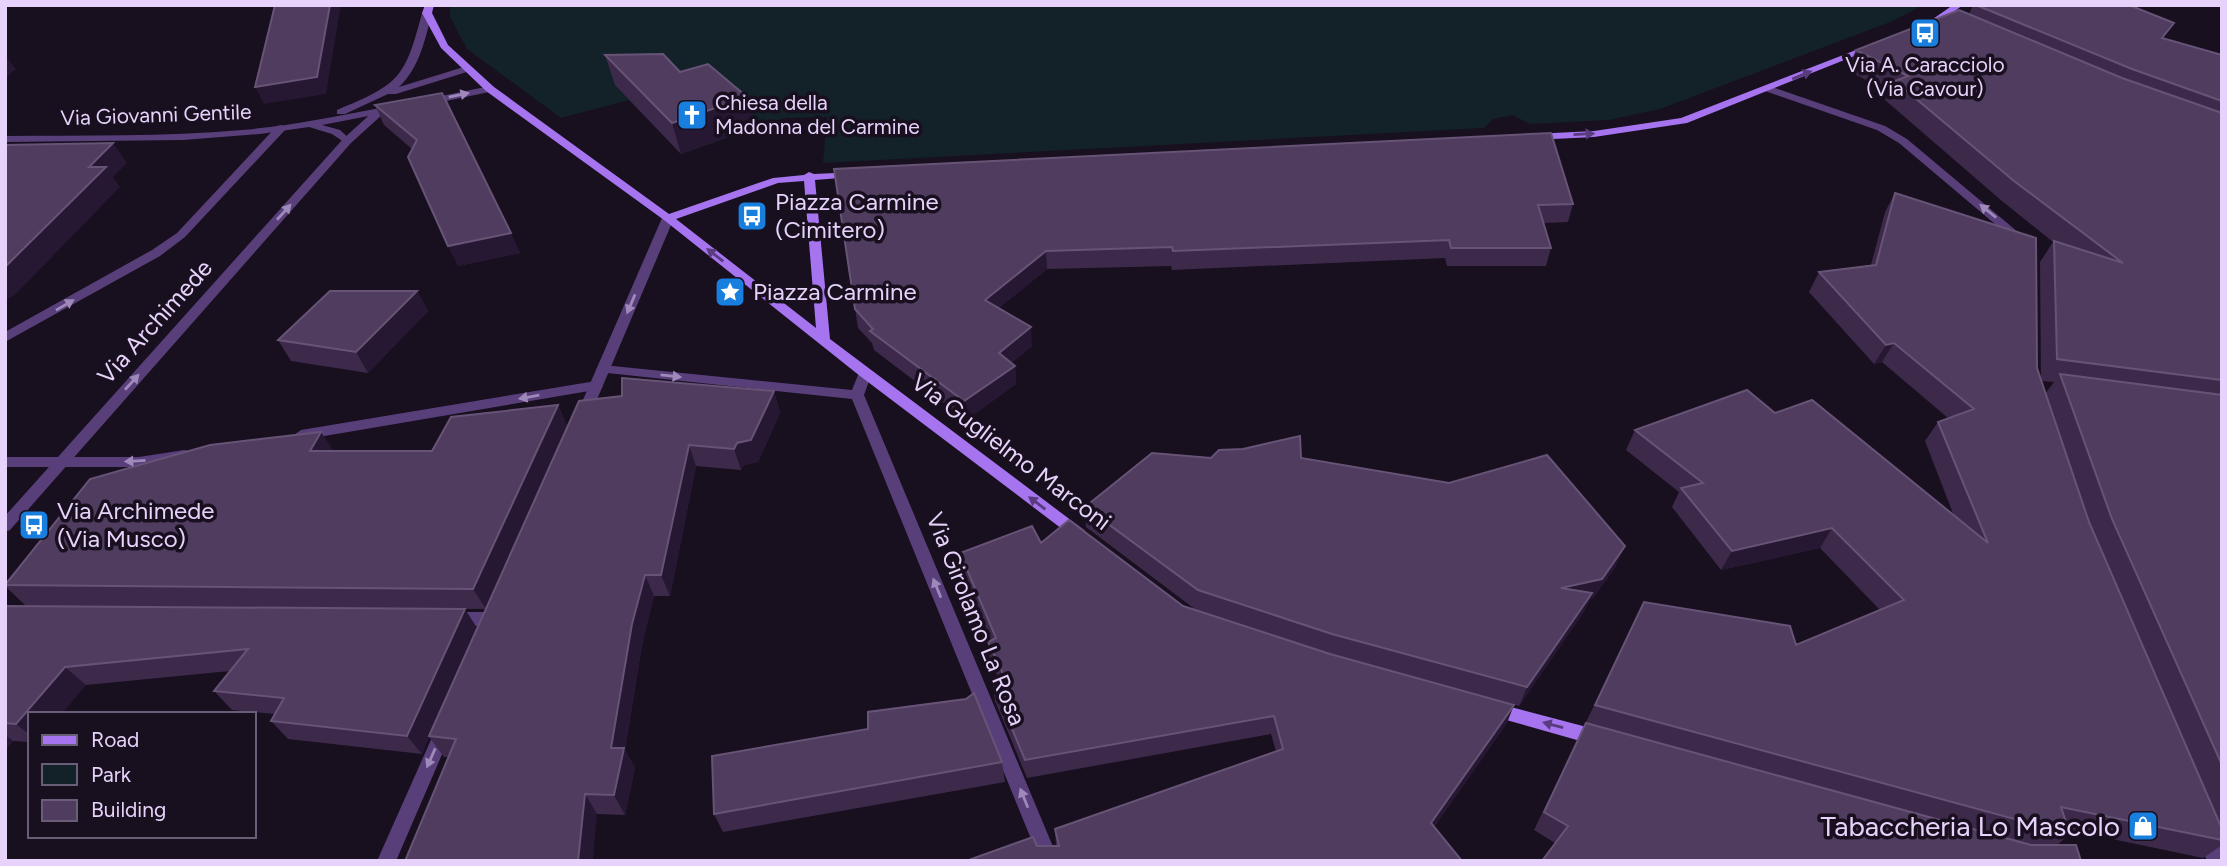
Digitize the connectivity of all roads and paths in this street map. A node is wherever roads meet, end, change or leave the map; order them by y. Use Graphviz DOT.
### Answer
graph roads {
  1 [pos="1959,5"];
  2 [pos="429,9"];
  3 [pos="1941,19"];
  4 [pos="1954,24"];
  5 [pos="1917,29"];
  6 [pos="1880,44"];
  7 [pos="467,69"];
  8 [pos="490,89"];
  9 [pos="1769,89"];
  10 [pos="386,94"];
  11 [pos="416,104"];
  12 [pos="404,106"];
  13 [pos="380,111"];
  14 [pos="308,125"];
  15 [pos="281,128"];
  16 [pos="1524,138"];
  17 [pos="11,139"];
  18 [pos="343,145"];
  19 [pos="5,149"];
  20 [pos="858,173"];
  21 [pos="809,176"];
  22 [pos="668,218"];
  23 [pos="2032,259"];
  24 [pos="5,338"];
  25 [pos="824,341"];
  26 [pos="603,369"];
  27 [pos="865,373"];
  28 [pos="596,386"];
  29 [pos="857,396"];
  30 [pos="577,430"];
  31 [pos="291,437"];
  32 [pos="204,451"];
  33 [pos="5,462"];
  34 [pos="5,526"];
  35 [pos="1088,541"];
  36 [pos="433,619"];
  37 [pos="492,619"];
  38 [pos="1473,703"];
  39 [pos="453,708"];
  40 [pos="1619,744"];
  41 [pos="2200,822"];
  42 [pos="386,861"];
  43 [pos="1050,861"];
  44 [pos="2217,861"];
  1 -- 3 [label="main road"];
  2 -- 7 [label="main road, Via Guglielmo Marconi"];
  2 -- 10 [label="street"];
  3 -- 4 [label="street"];
  3 -- 5 [label="main road"];
  9 -- 6 [label="main road, one-way"];
  7 -- 8 [label="main road, Via Guglielmo Marconi"];
  7 -- 10 [label="street"];
  11 -- 8 [label="street, one-way"];
  8 -- 22 [label="main road, Via Guglielmo Marconi"];
  16 -- 9 [label="main road, one-way"];
  23 -- 9 [label="street, one-way"];
  10 -- 14 [label="street"];
  12 -- 13 [label="street"];
  13 -- 14 [label="street"];
  13 -- 18 [label="street, Via Archimede"];
  14 -- 15 [label="street, Via Giovanni Gentile"];
  14 -- 18 [label="street"];
  15 -- 17 [label="street, Via Giovanni Gentile"];
  24 -- 15 [label="street, one-way"];
  17 -- 19 [label="street"];
  34 -- 18 [label="street, Via Archimede, one-way"];
  20 -- 21 [label="main road"];
  21 -- 22 [label="main road"];
  21 -- 25 [label="main road"];
  25 -- 22 [label="main road, Via Guglielmo Marconi, one-way"];
  22 -- 26 [label="street, one-way"];
  25 -- 27 [label="main road, Via Guglielmo Marconi"];
  26 -- 28 [label="street"];
  26 -- 29 [label="street, one-way"];
  27 -- 29 [label="street"];
  35 -- 27 [label="main road, Via Guglielmo Marconi, one-way"];
  28 -- 30 [label="street"];
  28 -- 31 [label="street, one-way"];
  43 -- 29 [label="street, Via Girolamo La Rosa, one-way"];
  32 -- 33 [label="street, one-way"];
  36 -- 37 [label="street"];
  40 -- 38 [label="main road, one-way"];
  39 -- 42 [label="street, one-way"];
  41 -- 44 [label="street"];
}
